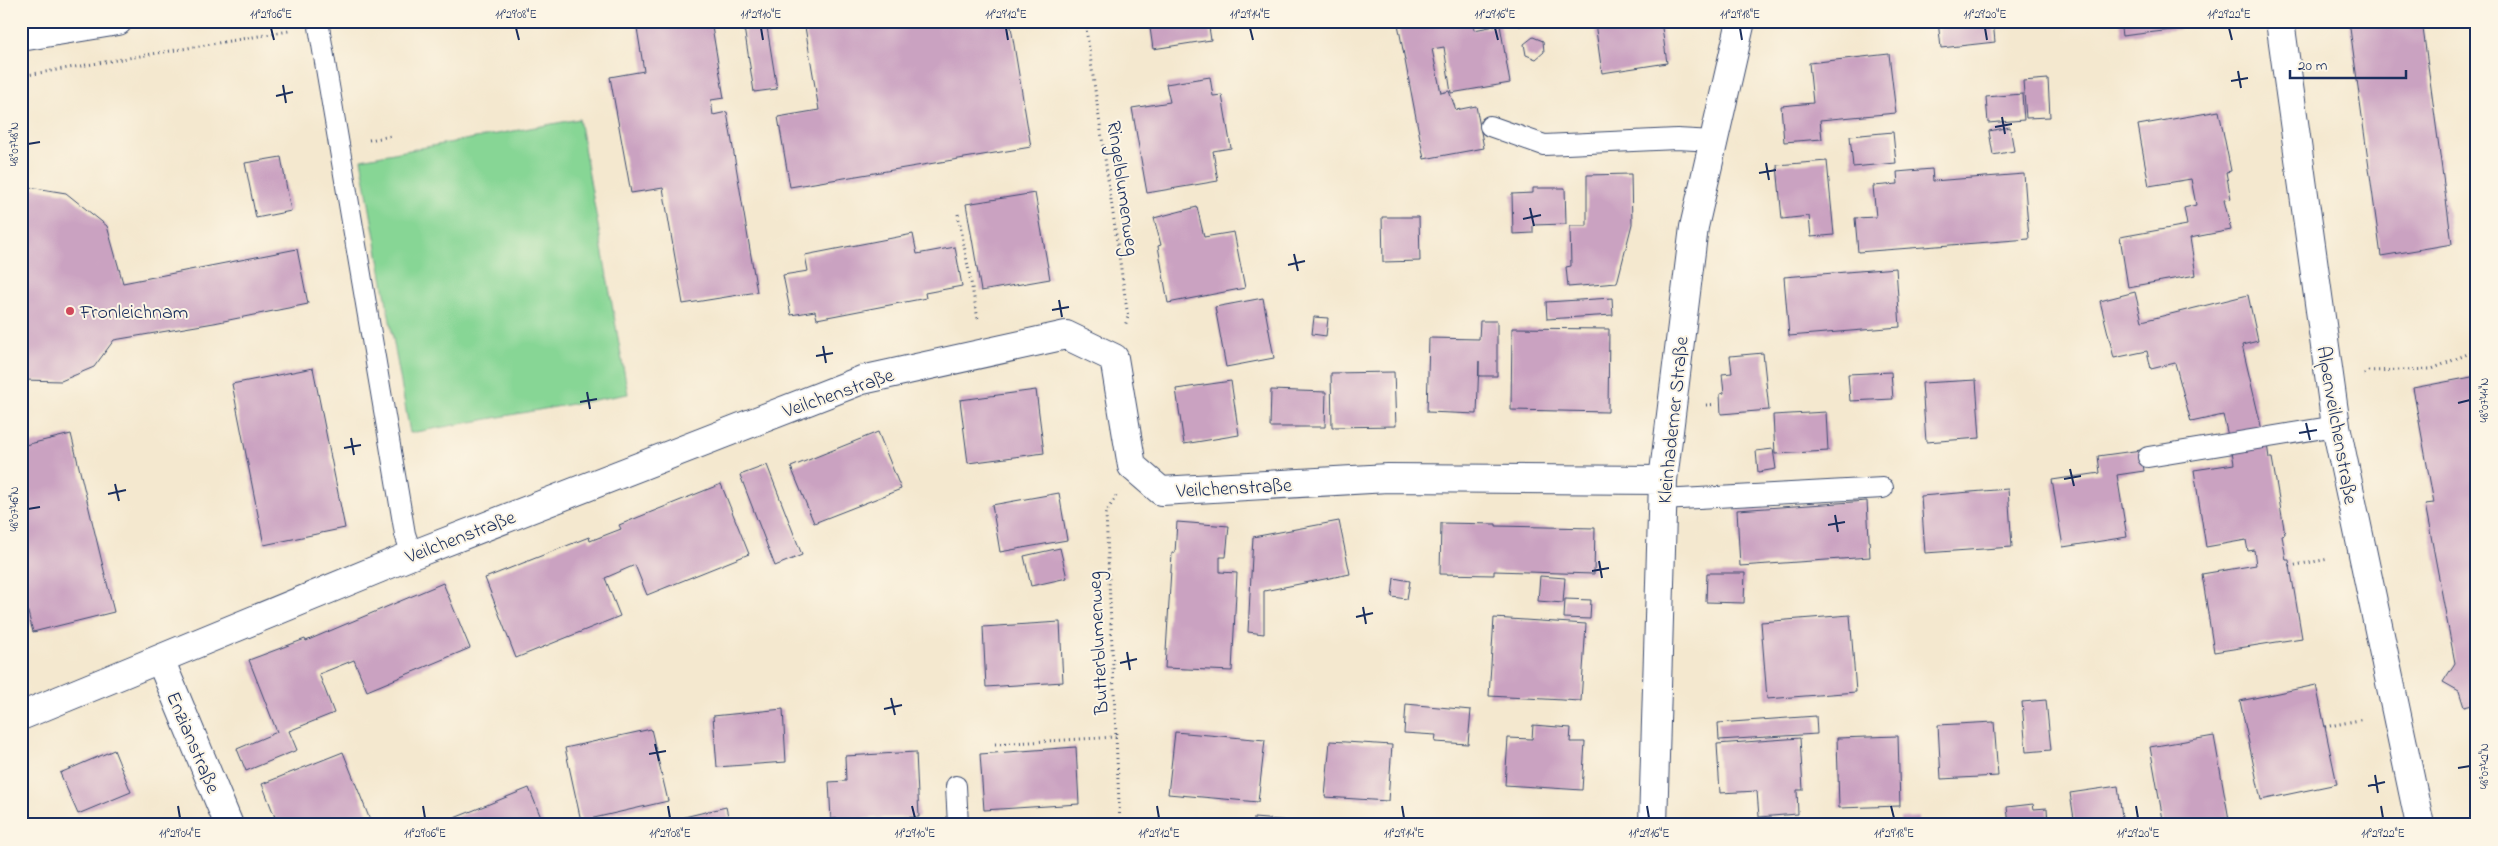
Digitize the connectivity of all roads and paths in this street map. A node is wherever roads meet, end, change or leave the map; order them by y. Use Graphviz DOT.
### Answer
graph roads {
  1 [pos="118,21"];
  2 [pos="1085,21"];
  3 [pos="1741,21"];
  4 [pos="2280,21"];
  5 [pos="318,24"];
  6 [pos="21,37"];
  7 [pos="21,76"];
  8 [pos="1490,126"];
  9 [pos="1714,141"];
  10 [pos="958,214"];
  11 [pos="979,328"];
  12 [pos="2477,350"];
  13 [pos="1114,358"];
  14 [pos="2330,390"];
  15 [pos="2336,426"];
  16 [pos="2148,457"];
  17 [pos="1132,466"];
  18 [pos="1883,488"];
  19 [pos="1663,490"];
  20 [pos="412,555"];
  21 [pos="160,659"];
  22 [pos="21,716"];
  23 [pos="1116,737"];
  24 [pos="995,744"];
  25 [pos="956,786"];
  26 [pos="228,825"];
  27 [pos="958,825"];
  28 [pos="1120,825"];
  29 [pos="1653,825"];
  30 [pos="2420,825"];
  1 -- 6 [label="street"];
  2 -- 13 [label="path, Ringelblumenweg"];
  3 -- 9 [label="street, Kleinhaderner Straße"];
  4 -- 14 [label="street, Alpenveilchenstraße"];
  5 -- 7 [label="path"];
  5 -- 20 [label="lane"];
  8 -- 9 [label="lane"];
  9 -- 19 [label="street, Kleinhaderner Straße"];
  10 -- 11 [label="path"];
  12 -- 14 [label="path"];
  13 -- 17 [label="street"];
  13 -- 20 [label="street, Veilchenstraße"];
  14 -- 15 [label="street, Alpenveilchenstraße"];
  15 -- 16 [label="lane"];
  15 -- 30 [label="street, Alpenveilchenstraße"];
  17 -- 19 [label="street, Veilchenstraße"];
  17 -- 23 [label="path, Butterblumenweg"];
  18 -- 19 [label="lane"];
  19 -- 29 [label="street, Kleinhaderner Straße"];
  20 -- 21 [label="street, Veilchenstraße"];
  21 -- 22 [label="street, Veilchenstraße"];
  21 -- 26 [label="street, Enzianstraße"];
  23 -- 24 [label="path"];
  23 -- 28 [label="path, Butterblumenweg"];
  25 -- 27 [label="lane"];
}
